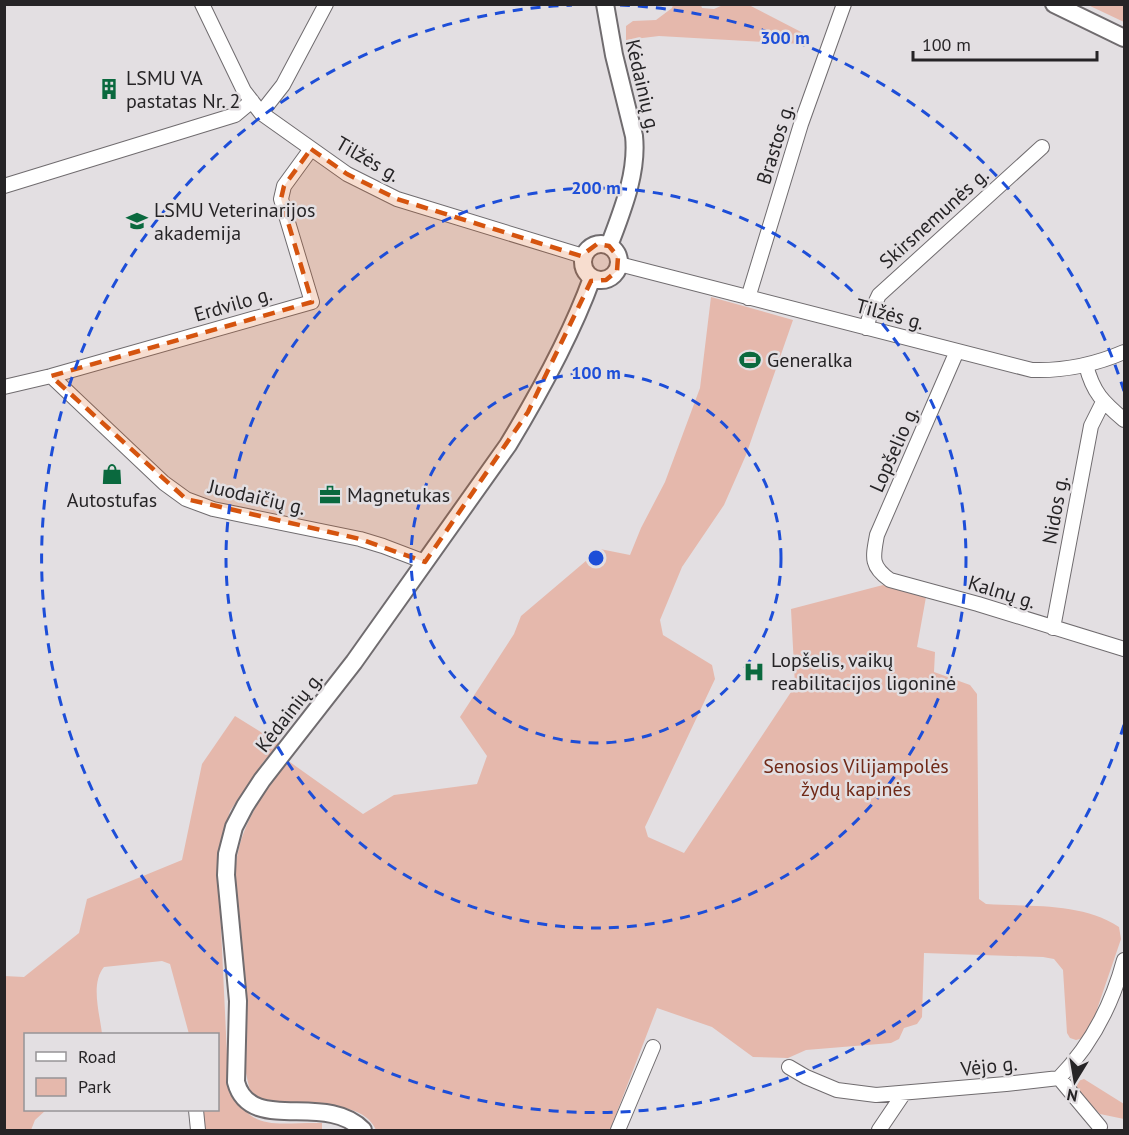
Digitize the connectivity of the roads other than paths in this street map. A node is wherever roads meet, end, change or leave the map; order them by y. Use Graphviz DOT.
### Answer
graph roads {
  1 [pos="202,4"];
  2 [pos="326,4"];
  3 [pos="605,4"];
  4 [pos="844,4"];
  5 [pos="1054,4"];
  6 [pos="1125,38"];
  7 [pos="252,101"];
  8 [pos="261,113"];
  9 [pos="1042,147"];
  10 [pos="311,149"];
  11 [pos="4,186"];
  12 [pos="609,246"];
  13 [pos="583,256"];
  14 [pos="619,264"];
  15 [pos="592,278"];
  16 [pos="748,298"];
  17 [pos="867,328"];
  18 [pos="957,351"];
  19 [pos="1125,352"];
  20 [pos="1086,365"];
  21 [pos="51,376"];
  22 [pos="4,387"];
  23 [pos="1103,402"];
  24 [pos="1125,420"];
  25 [pos="425,562"];
  26 [pos="874,564"];
  27 [pos="1053,628"];
  28 [pos="1125,649"];
  29 [pos="1125,960"];
  30 [pos="653,1047"];
  31 [pos="789,1067"];
  32 [pos="1059,1078"];
  33 [pos="904,1094"];
  34 [pos="196,1111"];
  35 [pos="1100,1127"];
  36 [pos="198,1131"];
  37 [pos="363,1131"];
  38 [pos="618,1131"];
  39 [pos="879,1131"];
  1 -- 7 [label="street, Tilžės g."];
  2 -- 8 [label="street"];
  3 -- 12 [label="main road, Kėdainių g."];
  4 -- 16 [label="street, Brastos g."];
  5 -- 6 [label="main road"];
  7 -- 8 [label="street, Tilžės g."];
  7 -- 11 [label="street"];
  8 -- 10 [label="street, Tilžės g."];
  9 -- 17 [label="street, Skirsnemunės g."];
  10 -- 13 [label="street, Tilžės g."];
  10 -- 21 [label="street, Erdvilo g."];
  12 -- 13 [label="main road"];
  12 -- 14 [label="main road"];
  13 -- 15 [label="main road"];
  14 -- 15 [label="main road"];
  14 -- 16 [label="street, Tilžės g."];
  15 -- 25 [label="main road, Kėdainių g."];
  16 -- 17 [label="street, Tilžės g."];
  17 -- 18 [label="street, Tilžės g."];
  18 -- 20 [label="street, Tilžės g."];
  18 -- 26 [label="street, Lopšelio g."];
  19 -- 20 [label="street, Tilžės g."];
  20 -- 23 [label="street"];
  21 -- 22 [label="street, Erdvilo g."];
  21 -- 25 [label="street, Juodaičių g."];
  23 -- 24 [label="street"];
  23 -- 27 [label="street, Nidos g."];
  25 -- 37 [label="main road, Kėdainių g."];
  26 -- 27 [label="street, Kalnų g."];
  27 -- 28 [label="street, Kalnų g."];
  29 -- 32 [label="street"];
  30 -- 38 [label="street"];
  31 -- 33 [label="street, Vėjo g."];
  32 -- 33 [label="street, Vėjo g."];
  32 -- 35 [label="street"];
  33 -- 39 [label="street"];
  34 -- 36 [label="street"];
}
